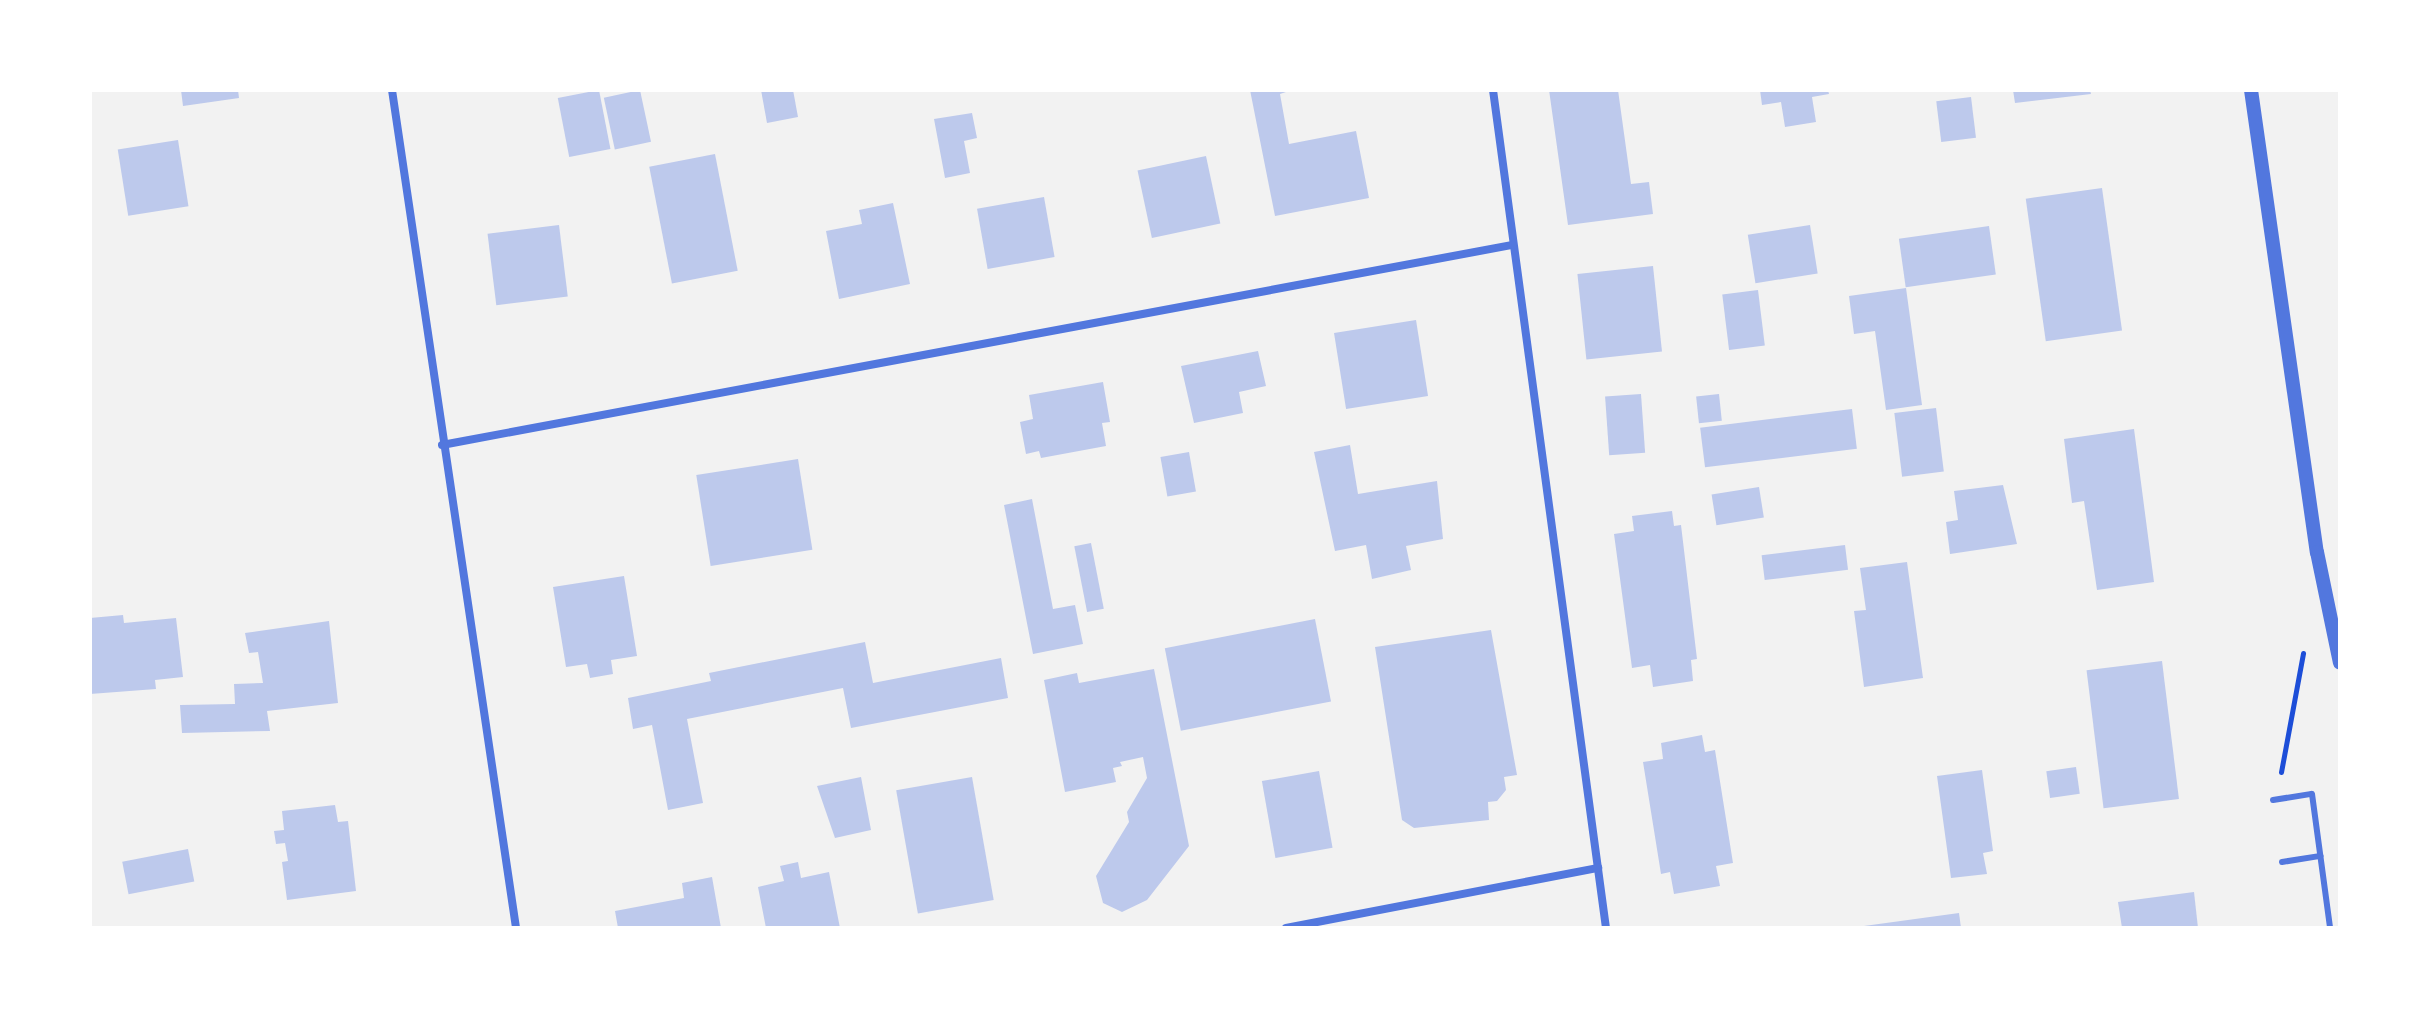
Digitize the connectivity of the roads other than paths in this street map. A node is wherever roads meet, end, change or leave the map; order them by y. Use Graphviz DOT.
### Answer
graph roads {
  1 [pos="392,90"];
  2 [pos="1493,90"];
  3 [pos="2251,90"];
  4 [pos="1512,245"];
  5 [pos="442,445"];
  6 [pos="2340,663"];
  7 [pos="2273,800"];
  8 [pos="2321,856"];
  9 [pos="2282,862"];
  10 [pos="1598,868"];
  11 [pos="516,928"];
  12 [pos="1286,928"];
  13 [pos="1606,928"];
  14 [pos="2330,928"];
  1 -- 5 [label="street"];
  2 -- 4 [label="street"];
  3 -- 6 [label="street"];
  4 -- 5 [label="street"];
  4 -- 10 [label="street"];
  5 -- 11 [label="street"];
  7 -- 8 [label="lane"];
  8 -- 9 [label="lane"];
  8 -- 14 [label="lane"];
  10 -- 12 [label="street"];
  10 -- 13 [label="street"];
}
